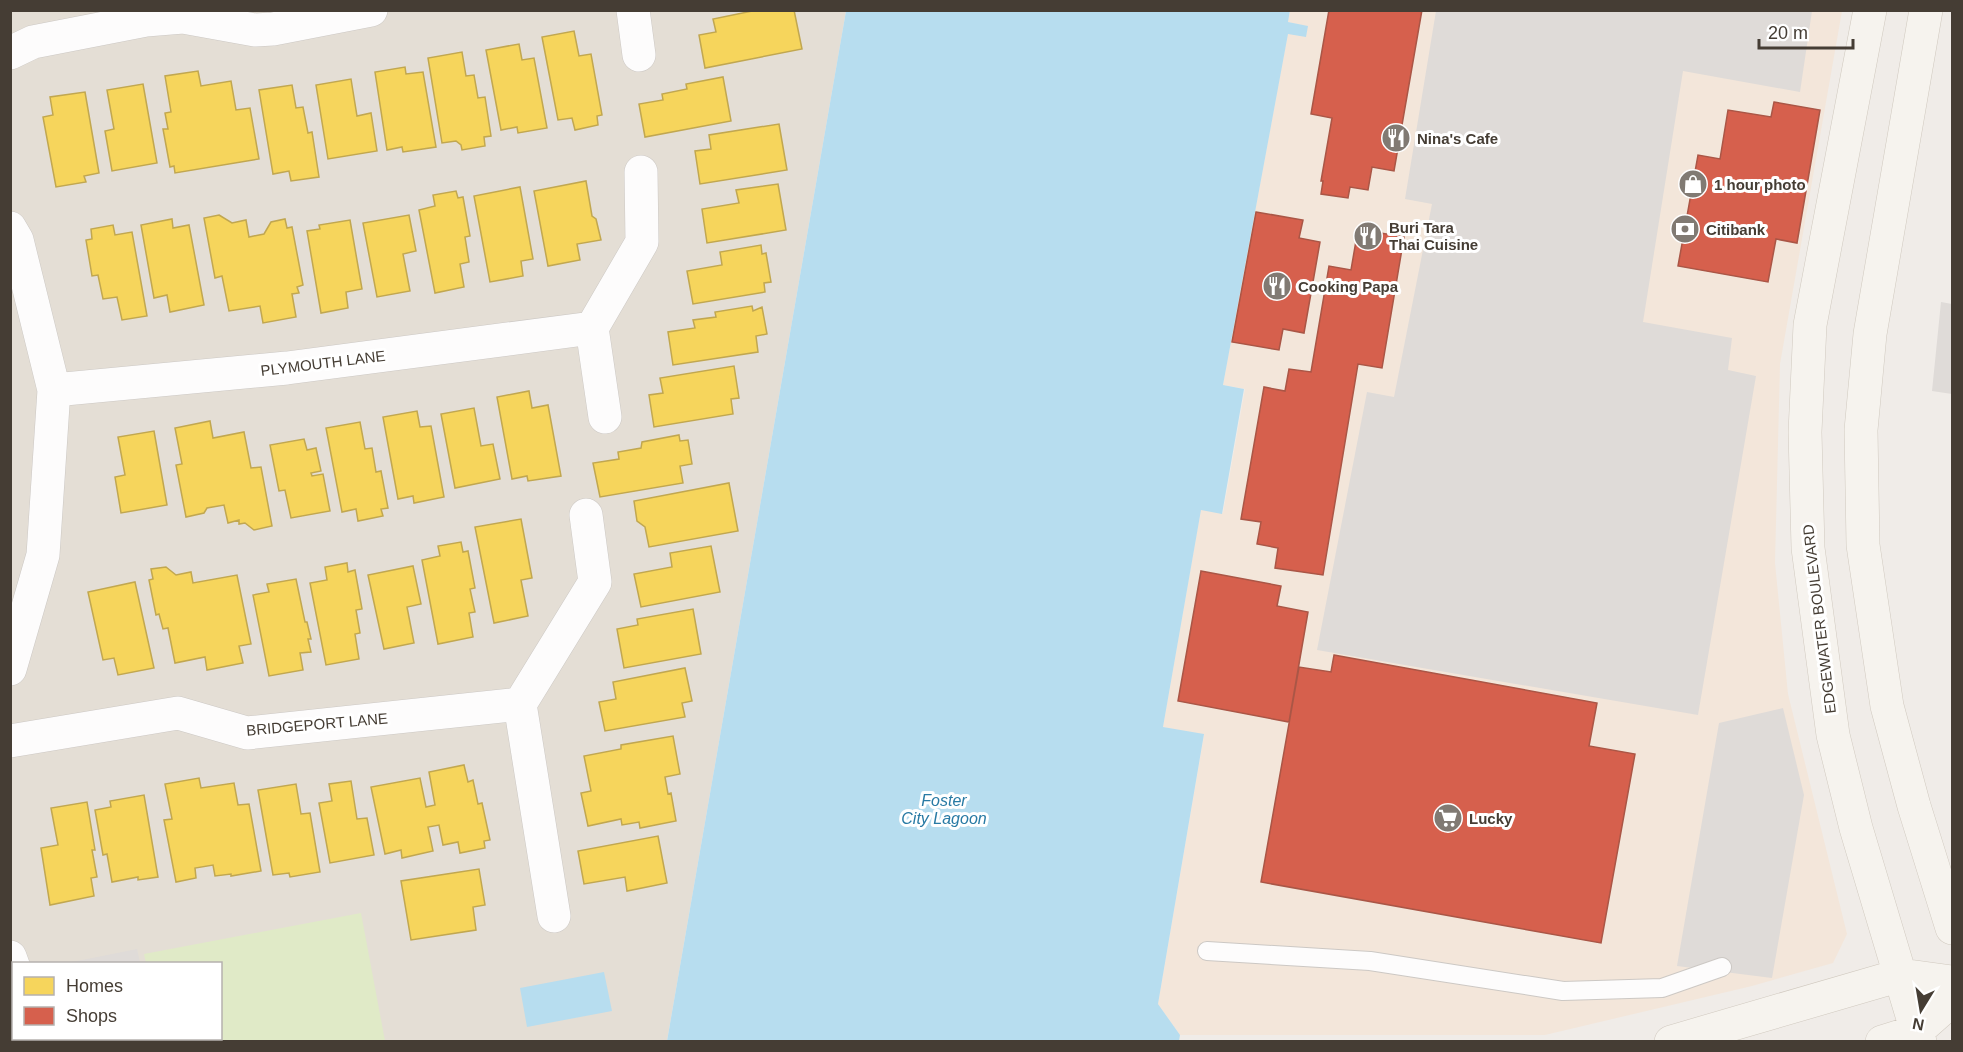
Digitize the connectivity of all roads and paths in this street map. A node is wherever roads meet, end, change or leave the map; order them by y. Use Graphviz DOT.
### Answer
graph roads {
  1 [pos="371,10"];
  2 [pos="633,10"];
  3 [pos="1870,10"];
  4 [pos="1926,10"];
  5 [pos="10,53"];
  6 [pos="639,55"];
  7 [pos="641,172"];
  8 [pos="10,228"];
  9 [pos="591,328"];
  10 [pos="54,390"];
  11 [pos="604,417"];
  12 [pos="586,515"];
  13 [pos="10,669"];
  14 [pos="520,704"];
  15 [pos="10,741"];
  16 [pos="554,916"];
  17 [pos="1953,928"];
  18 [pos="1207,951"];
  19 [pos="1722,967"];
  20 [pos="1901,975"];
  21 [pos="1953,982"];
  22 [pos="1953,1000"];
  23 [pos="1919,1036"];
  24 [pos="1671,1041"];
  25 [pos="1882,1041"];
  1 -- 5 [label="street"];
  2 -- 6 [label="street"];
  3 -- 20 [label="street, EDGEWATER BOULEVARD"];
  4 -- 17 [label="street"];
  7 -- 9 [label="street"];
  8 -- 10 [label="street"];
  9 -- 10 [label="street, PLYMOUTH LANE"];
  9 -- 11 [label="street"];
  10 -- 13 [label="street"];
  12 -- 14 [label="street"];
  14 -- 15 [label="street, BRIDGEPORT LANE"];
  14 -- 16 [label="street"];
  18 -- 19 [label="lane"];
  20 -- 21 [label="street"];
  20 -- 23 [label="street, EDGEWATER BOULEVARD"];
  20 -- 24 [label="street"];
  22 -- 23 [label="street"];
  23 -- 25 [label="street"];
}
